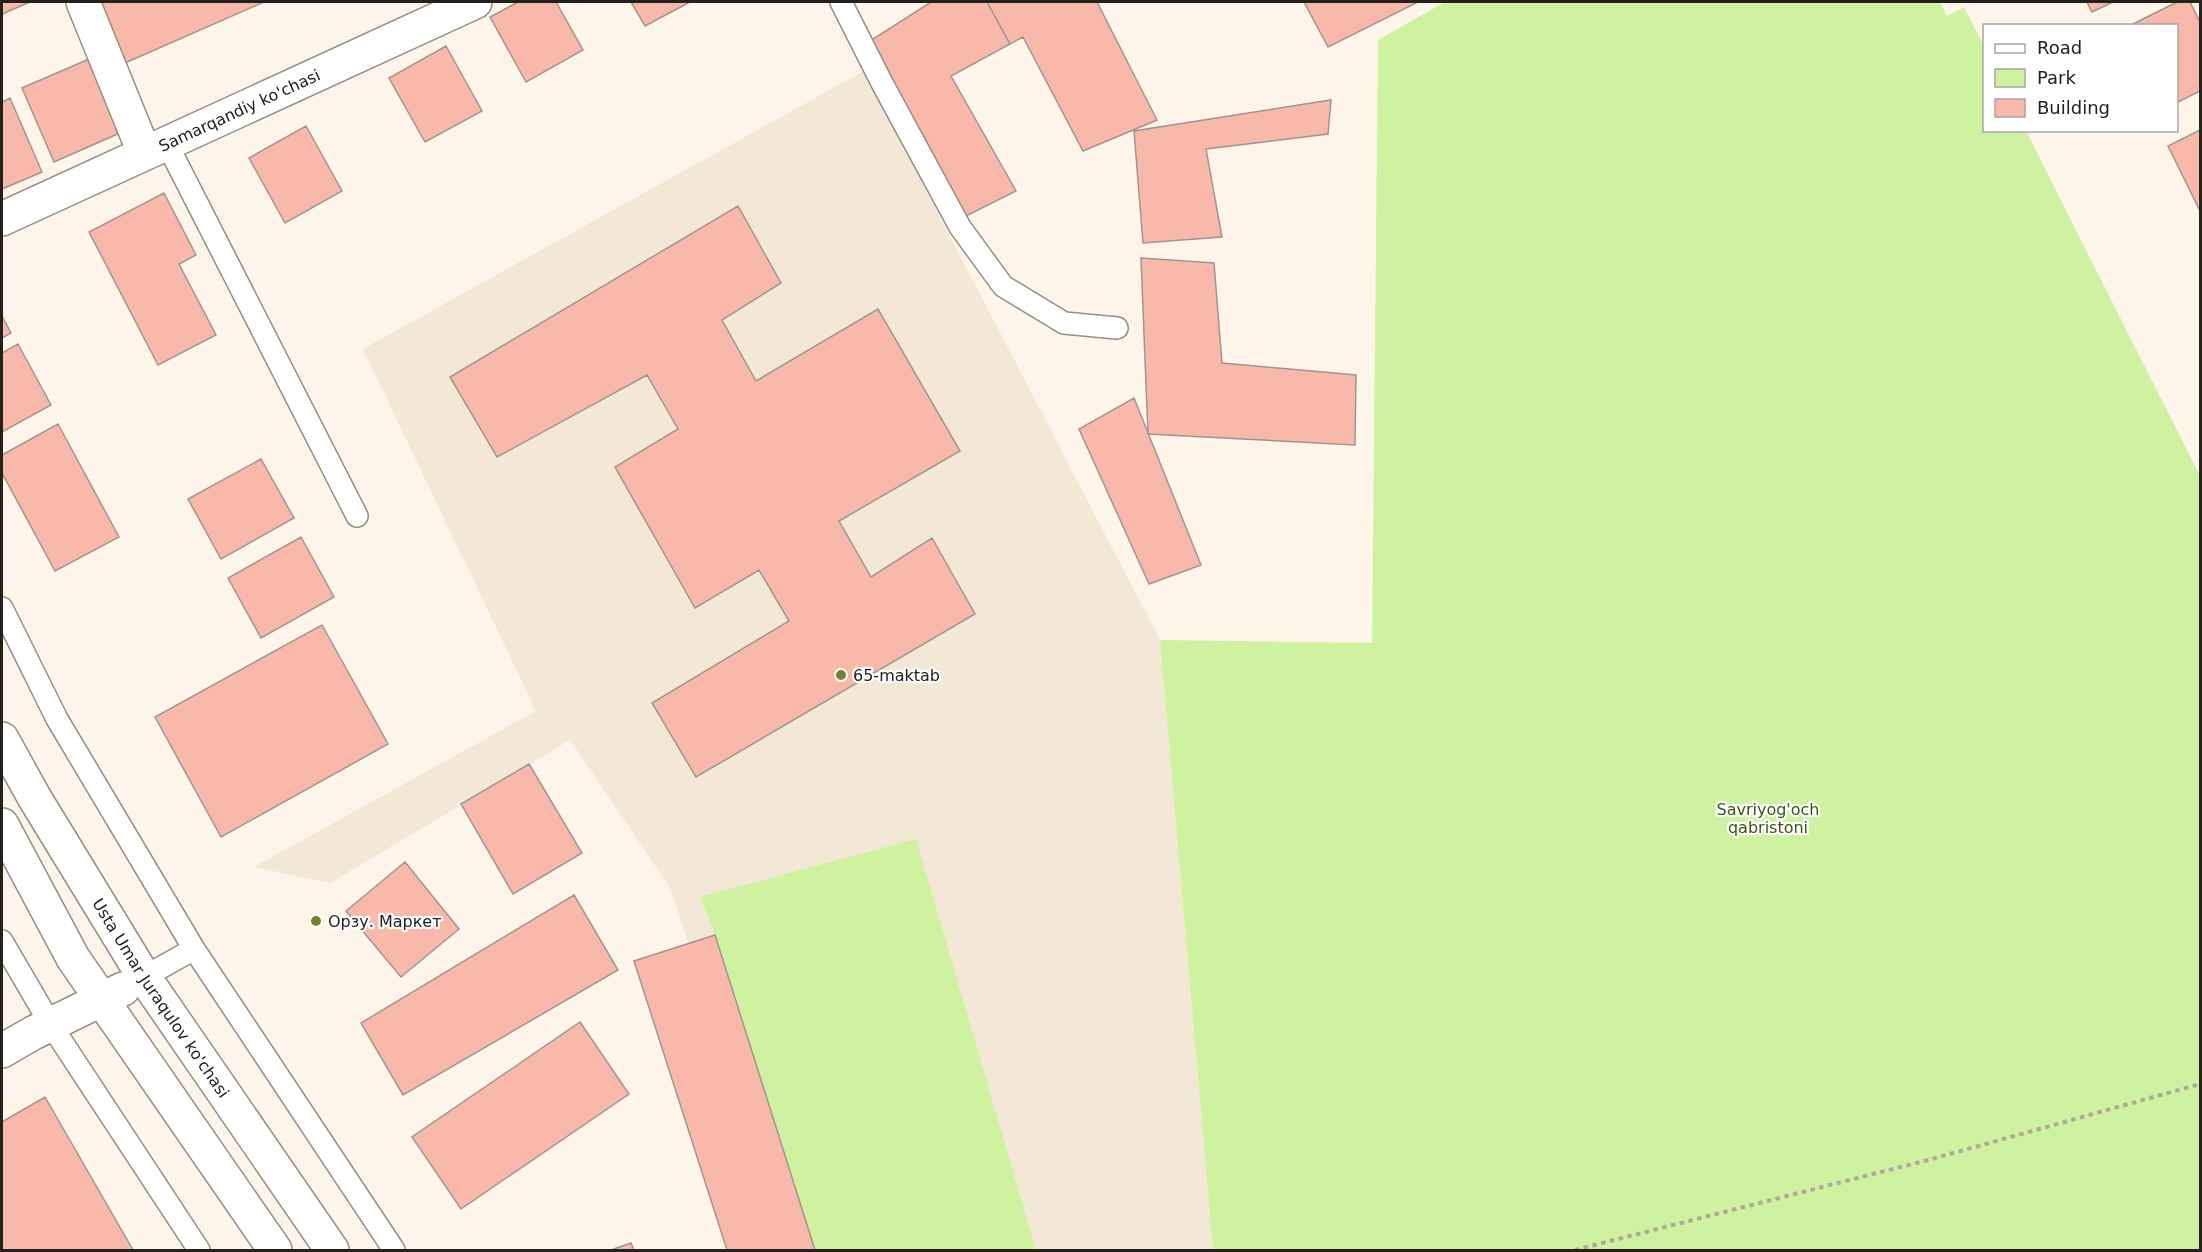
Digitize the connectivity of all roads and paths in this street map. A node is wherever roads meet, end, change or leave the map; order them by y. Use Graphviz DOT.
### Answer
graph roads {
  1 [pos="83,2"];
  2 [pos="475,2"];
  3 [pos="841,2"];
  4 [pos="155,147"];
  5 [pos="2,219"];
  6 [pos="1117,328"];
  7 [pos="357,516"];
  8 [pos="2,608"];
  9 [pos="2,739"];
  10 [pos="2,825"];
  11 [pos="2,941"];
  12 [pos="194,949"];
  13 [pos="144,977"];
  14 [pos="103,1000"];
  15 [pos="51,1025"];
  16 [pos="2,1051"];
  17 [pos="2200,1084"];
  18 [pos="199,1251"];
  19 [pos="275,1251"];
  20 [pos="332,1251"];
  21 [pos="394,1251"];
  22 [pos="1575,1251"];
  1 -- 4 [label="main road"];
  2 -- 4 [label="main road, Samarqandiy ko'chasi"];
  3 -- 6 [label="lane"];
  4 -- 5 [label="main road, Samarqandiy ko'chasi"];
  4 -- 7 [label="lane"];
  8 -- 12 [label="lane"];
  9 -- 13 [label="main road, Usta Umar Juraqulov ko'chasi"];
  10 -- 14 [label="main road"];
  11 -- 15 [label="lane"];
  12 -- 13 [label="lane"];
  12 -- 21 [label="lane"];
  13 -- 14 [label="main road"];
  13 -- 20 [label="main road, Usta Umar Juraqulov ko'chasi"];
  14 -- 15 [label="main road"];
  14 -- 19 [label="main road"];
  15 -- 16 [label="main road"];
  15 -- 18 [label="lane"];
  17 -- 22 [label="path"];
}
